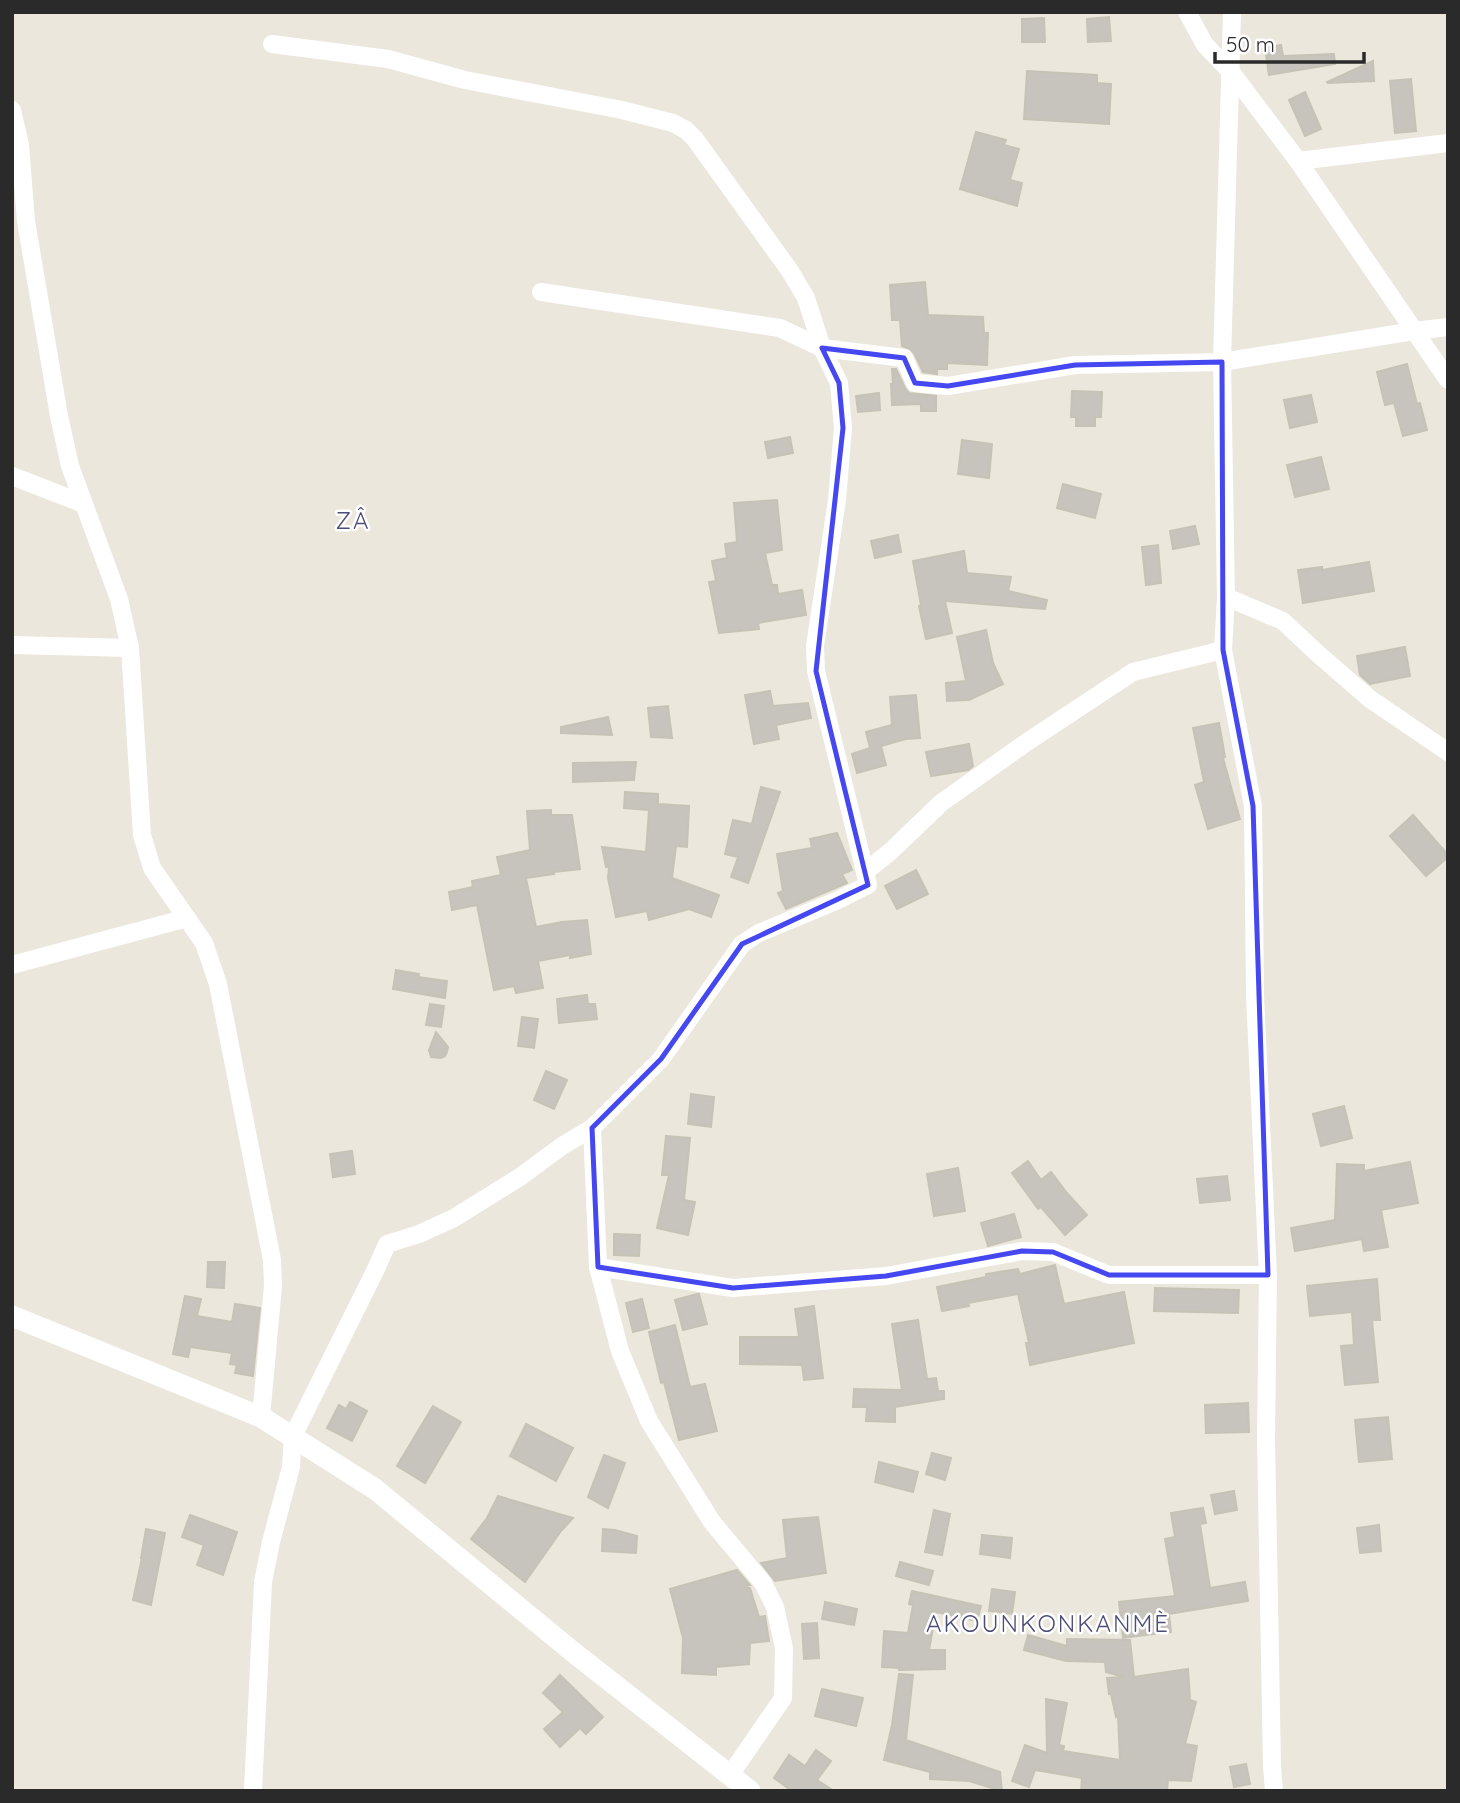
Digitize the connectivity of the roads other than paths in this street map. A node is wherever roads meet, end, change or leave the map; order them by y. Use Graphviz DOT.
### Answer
graph roads {
  1 [pos="1187,12"];
  2 [pos="1232,12"];
  3 [pos="272,44"];
  4 [pos="1231,72"];
  5 [pos="12,110"];
  6 [pos="1448,143"];
  7 [pos="1298,161"];
  8 [pos="541,292"];
  9 [pos="1448,327"];
  10 [pos="1414,331"];
  11 [pos="822,348"];
  12 [pos="1222,362"];
  13 [pos="1448,380"];
  14 [pos="12,476"];
  15 [pos="85,504"];
  16 [pos="1226,597"];
  17 [pos="12,645"];
  18 [pos="130,648"];
  19 [pos="1223,650"];
  20 [pos="1448,752"];
  21 [pos="865,872"];
  22 [pos="187,918"];
  23 [pos="12,965"];
  24 [pos="592,1128"];
  25 [pos="598,1267"];
  26 [pos="1268,1275"];
  27 [pos="12,1316"];
  28 [pos="261,1417"];
  29 [pos="293,1436"];
  30 [pos="730,1775"];
  31 [pos="253,1791"];
  32 [pos="750,1791"];
  33 [pos="1274,1791"];
  1 -- 4 [label="street"];
  2 -- 4 [label="street"];
  3 -- 11 [label="street"];
  4 -- 7 [label="street"];
  4 -- 12 [label="street"];
  5 -- 15 [label="street"];
  6 -- 7 [label="street"];
  7 -- 10 [label="street"];
  8 -- 11 [label="street"];
  9 -- 10 [label="street"];
  10 -- 12 [label="street"];
  10 -- 13 [label="street"];
  11 -- 12 [label="street"];
  11 -- 21 [label="street"];
  12 -- 16 [label="street"];
  14 -- 15 [label="street"];
  15 -- 18 [label="street"];
  16 -- 19 [label="street"];
  16 -- 20 [label="street"];
  17 -- 18 [label="street"];
  18 -- 22 [label="street"];
  19 -- 21 [label="street"];
  19 -- 26 [label="street"];
  21 -- 24 [label="street"];
  22 -- 23 [label="street"];
  22 -- 28 [label="street"];
  24 -- 25 [label="street"];
  24 -- 29 [label="street"];
  25 -- 26 [label="street"];
  25 -- 30 [label="street"];
  26 -- 33 [label="street"];
  27 -- 28 [label="street"];
  28 -- 29 [label="street"];
  29 -- 30 [label="street"];
  29 -- 31 [label="street"];
  30 -- 32 [label="street"];
}
